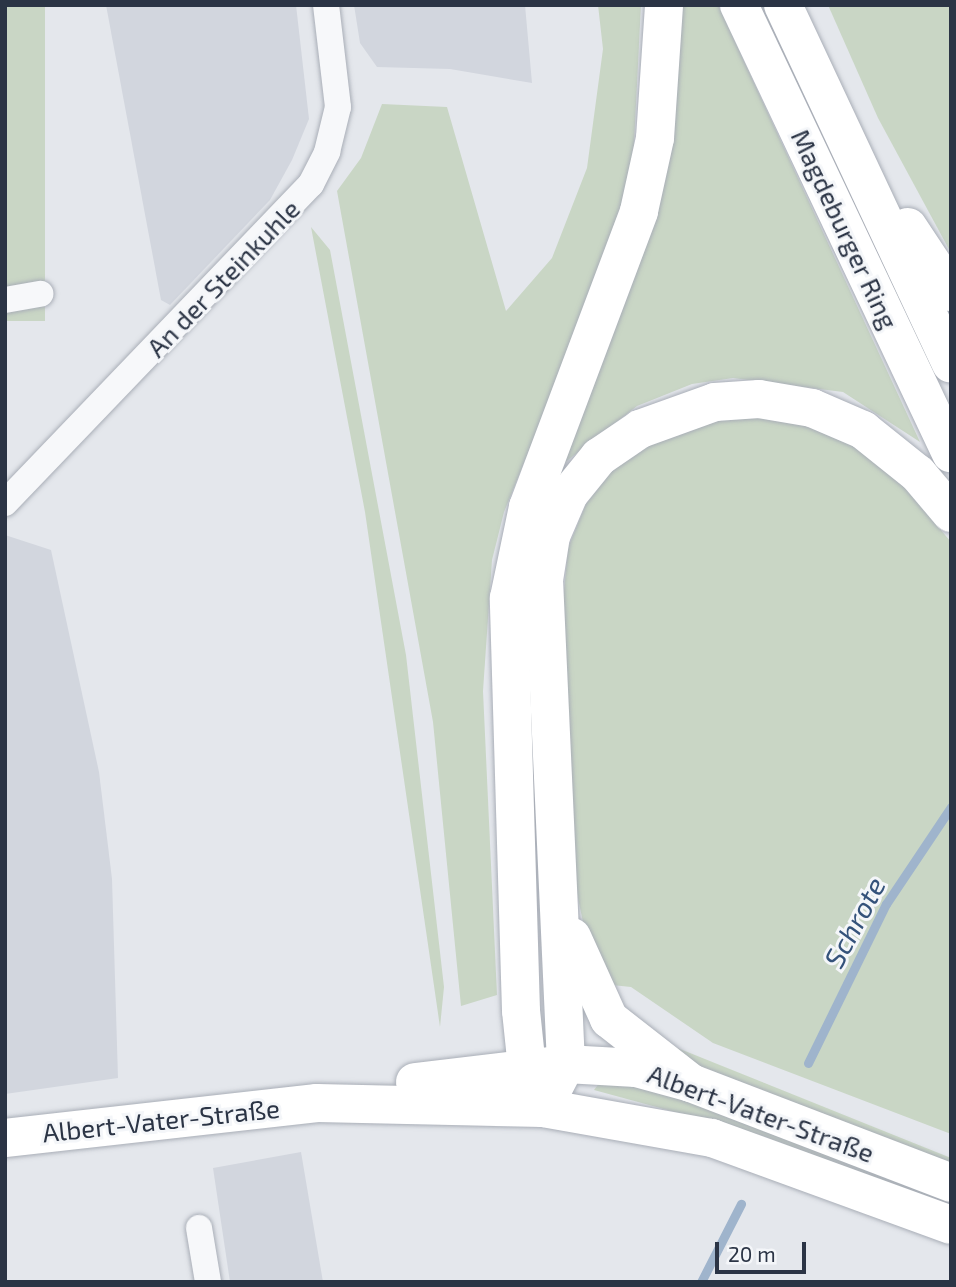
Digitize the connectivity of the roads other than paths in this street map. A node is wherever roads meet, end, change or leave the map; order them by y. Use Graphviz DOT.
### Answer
graph roads {
  1 [pos="326,5"];
  2 [pos="664,5"];
  3 [pos="739,5"];
  4 [pos="783,5"];
  5 [pos="845,136"];
  6 [pos="951,292"];
  7 [pos="40,294"];
  8 [pos="5,300"];
  9 [pos="951,364"];
  10 [pos="951,453"];
  11 [pos="5,503"];
  12 [pos="951,513"];
  13 [pos="557,892"];
  14 [pos="566,1065"];
  15 [pos="527,1068"];
  16 [pos="691,1083"];
  17 [pos="317,1103"];
  18 [pos="543,1108"];
  19 [pos="5,1138"];
  20 [pos="951,1183"];
  21 [pos="951,1225"];
  22 [pos="199,1228"];
  23 [pos="208,1282"];
  1 -- 11 [label="street, An der Steinkuhle"];
  2 -- 15 [label="main road"];
  3 -- 10 [label="main road, Magdeburger Ring"];
  4 -- 5 [label="main road, Magdeburger Ring"];
  5 -- 6 [label="main road"];
  5 -- 9 [label="main road, Magdeburger Ring"];
  7 -- 8 [label="street"];
  12 -- 13 [label="main road"];
  13 -- 14 [label="main road"];
  13 -- 16 [label="main road"];
  14 -- 15 [label="main road, Albert-Vater-Straße"];
  14 -- 16 [label="main road, Albert-Vater-Straße"];
  14 -- 18 [label="main road"];
  15 -- 17 [label="main road, Albert-Vater-Straße"];
  15 -- 18 [label="main road"];
  16 -- 20 [label="main road, Albert-Vater-Straße"];
  17 -- 18 [label="main road, Albert-Vater-Straße"];
  17 -- 19 [label="main road, Albert-Vater-Straße"];
  18 -- 21 [label="main road, Albert-Vater-Straße"];
  22 -- 23 [label="street"];
}
